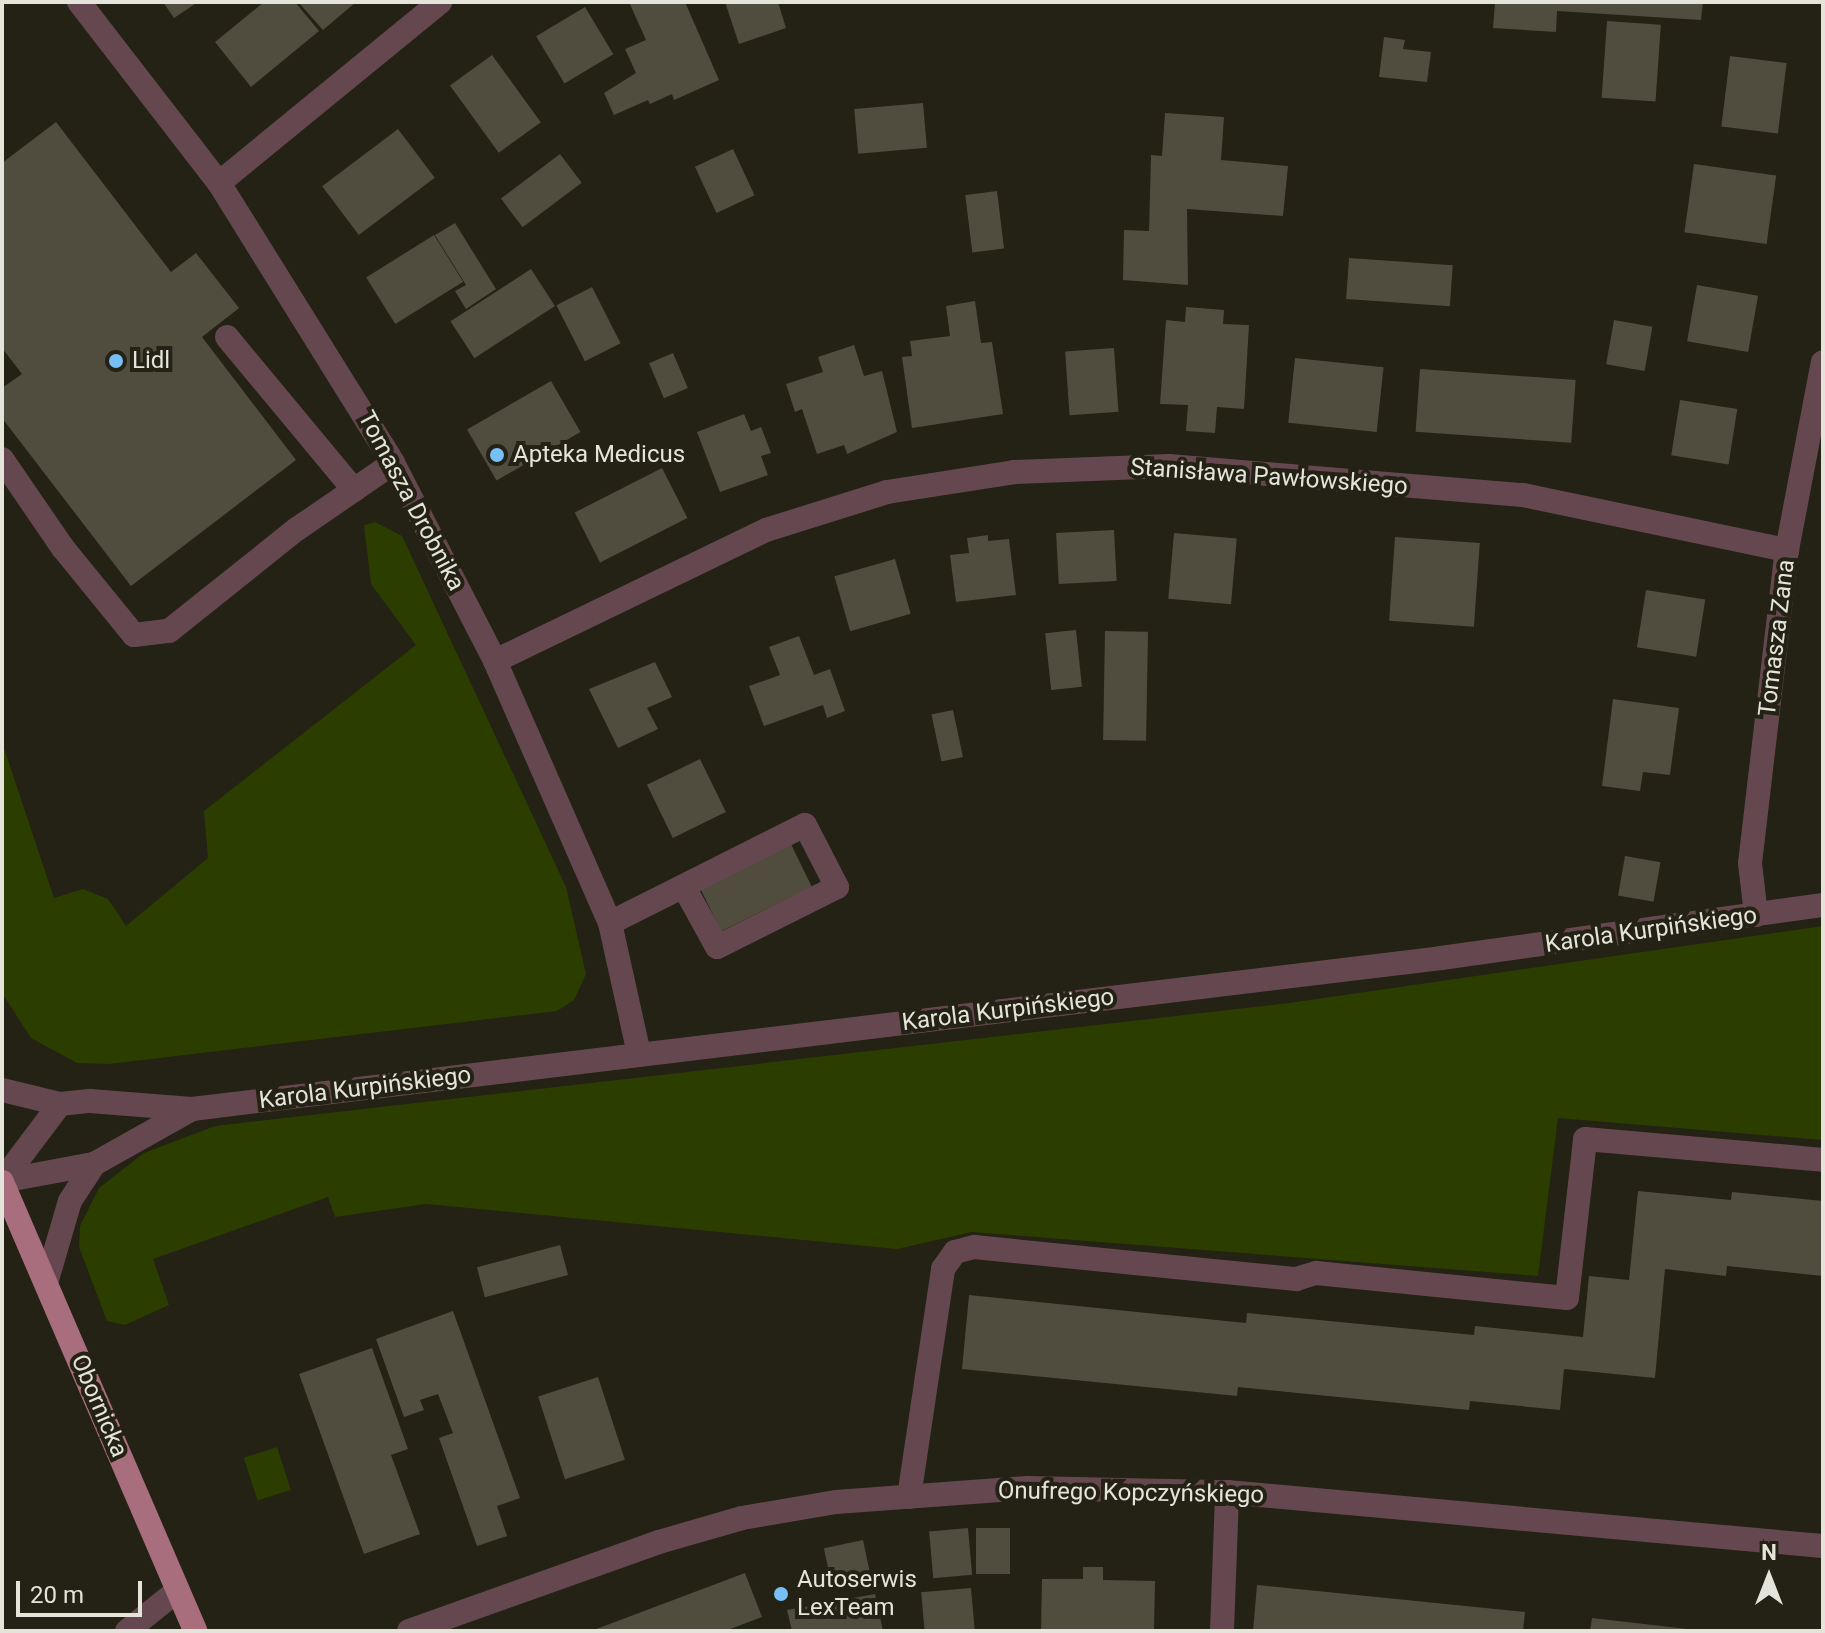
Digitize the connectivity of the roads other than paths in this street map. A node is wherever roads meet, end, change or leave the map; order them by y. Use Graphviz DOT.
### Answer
graph roads {
  1 [pos="79,2"];
  2 [pos="440,2"];
  3 [pos="219,183"];
  4 [pos="227,337"];
  5 [pos="1823,362"];
  6 [pos="2,459"];
  7 [pos="393,463"];
  8 [pos="354,490"];
  9 [pos="1787,550"];
  10 [pos="495,661"];
  11 [pos="684,887"];
  12 [pos="1823,905"];
  13 [pos="1756,915"];
  14 [pos="610,923"];
  15 [pos="639,1054"];
  16 [pos="2,1090"];
  17 [pos="60,1104"];
  18 [pos="192,1109"];
  19 [pos="1823,1160"];
  20 [pos="94,1164"];
  21 [pos="2,1182"];
  22 [pos="46,1283"];
  23 [pos="1227,1492"];
  24 [pos="909,1497"];
  25 [pos="1823,1546"];
  26 [pos="178,1590"];
  27 [pos="127,1631"];
  28 [pos="195,1631"];
  29 [pos="409,1631"];
  30 [pos="1222,1631"];
  1 -- 3 [label="street, Tomasza Drobnika"];
  2 -- 3 [label="street"];
  3 -- 7 [label="street, Tomasza Drobnika"];
  4 -- 8 [label="street"];
  5 -- 9 [label="street, Tomasza Zana"];
  6 -- 8 [label="street"];
  7 -- 8 [label="street"];
  7 -- 10 [label="street, Tomasza Drobnika"];
  9 -- 10 [label="street, Stanisława Pawłowskiego"];
  9 -- 13 [label="street, Tomasza Zana"];
  10 -- 14 [label="street, Tomasza Drobnika"];
  11 -- 11 [label="street"];
  11 -- 14 [label="street"];
  12 -- 13 [label="street, Karola Kurpińskiego"];
  13 -- 15 [label="street, Karola Kurpińskiego"];
  14 -- 15 [label="street, Tomasza Drobnika"];
  15 -- 18 [label="street, Karola Kurpińskiego"];
  16 -- 17 [label="street, Karola Kurpińskiego"];
  17 -- 18 [label="street, Karola Kurpińskiego"];
  17 -- 20 [label="street, Karola Kurpińskiego"];
  18 -- 20 [label="street, Karola Kurpińskiego"];
  19 -- 24 [label="street"];
  20 -- 22 [label="street, Karola Kurpińskiego"];
  21 -- 22 [label="main road, Obornicka"];
  22 -- 26 [label="main road, Obornicka"];
  23 -- 24 [label="street, Onufrego Kopczyńskiego"];
  23 -- 25 [label="street, Onufrego Kopczyńskiego"];
  23 -- 30 [label="street"];
  24 -- 29 [label="street, Onufrego Kopczyńskiego"];
  26 -- 27 [label="street"];
  26 -- 28 [label="main road, Obornicka"];
}
